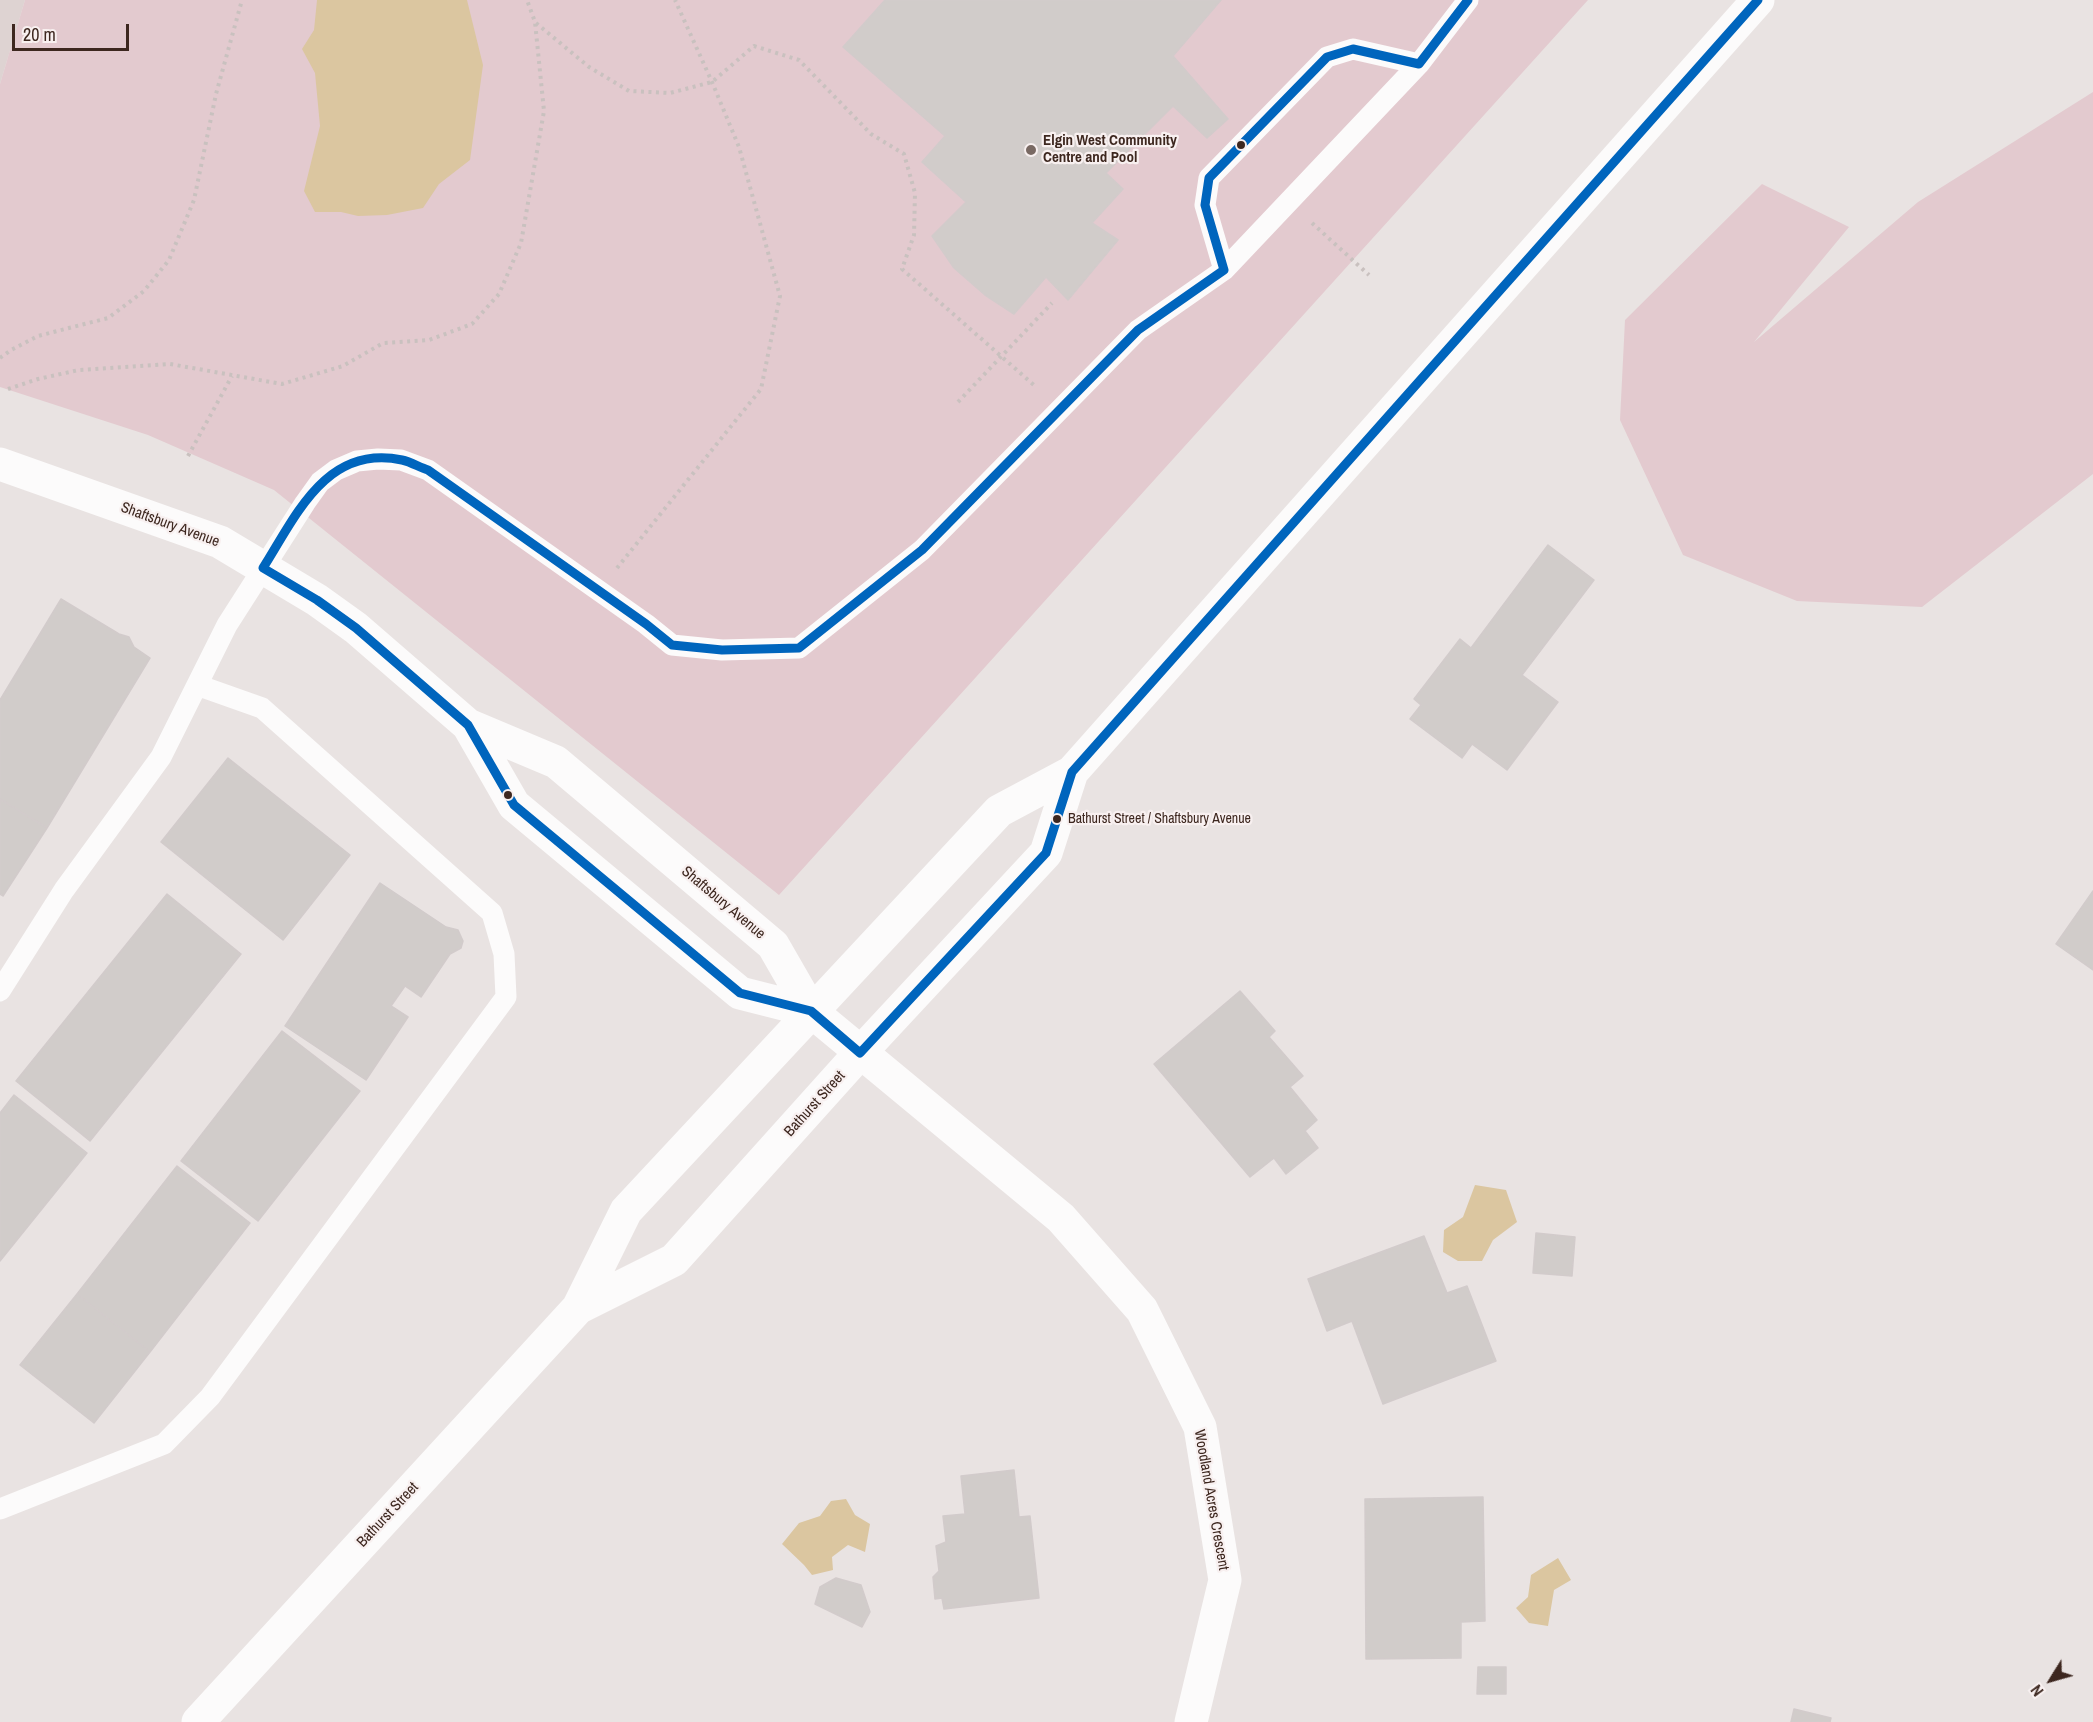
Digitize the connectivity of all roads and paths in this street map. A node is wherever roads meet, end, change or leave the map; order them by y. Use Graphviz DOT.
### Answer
graph roads {
  1 [pos="242,0"];
  2 [pos="527,0"];
  3 [pos="675,0"];
  4 [pos="1468,0"];
  5 [pos="1758,0"];
  6 [pos="535,22"];
  7 [pos="1419,64"];
  8 [pos="712,82"];
  9 [pos="1224,270"];
  10 [pos="1052,303"];
  11 [pos="1001,356"];
  12 [pos="0,358"];
  13 [pos="232,376"];
  14 [pos="1035,386"];
  15 [pos="8,389"];
  16 [pos="958,402"];
  17 [pos="188,456"];
  18 [pos="0,464"];
  19 [pos="263,568"];
  20 [pos="598,591"];
  21 [pos="197,685"];
  22 [pos="468,724"];
  23 [pos="1072,772"];
  24 [pos="0,991"];
  25 [pos="811,1011"];
  26 [pos="860,1053"];
  27 [pos="578,1308"];
  28 [pos="0,1509"];
  29 [pos="198,1722"];
  30 [pos="1191,1722"];
  1 -- 12 [label="path"];
  2 -- 6 [label="path"];
  3 -- 8 [label="path"];
  4 -- 7 [label="lane"];
  5 -- 23 [label="main road, Bathurst Street"];
  6 -- 8 [label="path"];
  6 -- 13 [label="path"];
  7 -- 9 [label="lane"];
  7 -- 9 [label="lane"];
  8 -- 11 [label="path"];
  8 -- 20 [label="path"];
  9 -- 20 [label="lane"];
  10 -- 11 [label="path"];
  11 -- 14 [label="path"];
  11 -- 16 [label="path"];
  13 -- 15 [label="path"];
  13 -- 17 [label="path"];
  18 -- 19 [label="main road, Shaftsbury Avenue"];
  19 -- 20 [label="lane"];
  19 -- 21 [label="lane"];
  19 -- 22 [label="main road, Shaftsbury Avenue"];
  21 -- 24 [label="lane"];
  21 -- 28 [label="lane"];
  22 -- 25 [label="main road, Shaftsbury Avenue"];
  22 -- 25 [label="main road, Shaftsbury Avenue"];
  23 -- 25 [label="main road, Bathurst Street"];
  23 -- 26 [label="main road, Bathurst Street"];
  25 -- 26 [label="main road, Woodland Acres Crescent"];
  25 -- 27 [label="main road, Bathurst Street"];
  26 -- 27 [label="main road, Bathurst Street"];
  26 -- 30 [label="main road, Woodland Acres Crescent"];
  27 -- 29 [label="main road, Bathurst Street"];
}
